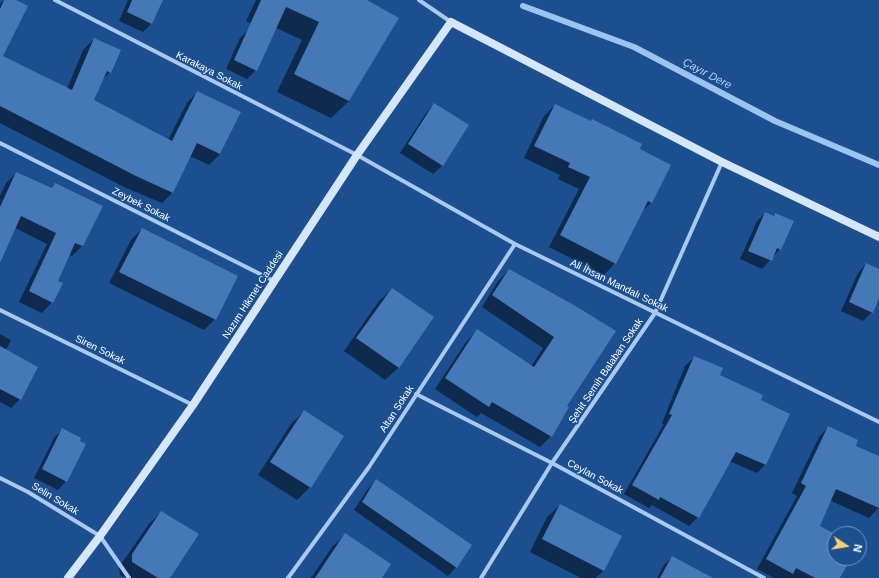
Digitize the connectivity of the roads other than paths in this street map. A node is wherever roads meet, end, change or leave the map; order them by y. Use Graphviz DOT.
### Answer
graph roads {
  1 [pos="55,0"];
  2 [pos="419,0"];
  3 [pos="451,22"];
  4 [pos="0,143"];
  5 [pos="357,155"];
  6 [pos="722,162"];
  7 [pos="879,237"];
  8 [pos="515,244"];
  9 [pos="274,281"];
  10 [pos="0,310"];
  11 [pos="655,313"];
  12 [pos="416,394"];
  13 [pos="193,405"];
  14 [pos="879,422"];
  15 [pos="552,463"];
  16 [pos="0,478"];
  17 [pos="100,536"];
  18 [pos="68,578"];
  19 [pos="129,578"];
  20 [pos="288,578"];
  21 [pos="481,578"];
  22 [pos="764,578"];
  1 -- 5 [label="street, Karakaya Sokak"];
  2 -- 3 [label="street"];
  3 -- 5 [label="street, Nazım Hikmet Caddesi"];
  3 -- 6 [label="street"];
  4 -- 9 [label="street, Zeybek Sokak"];
  5 -- 8 [label="street, Ali İhsan Mandalı Sokak"];
  5 -- 9 [label="street, Nazım Hikmet Caddesi"];
  6 -- 7 [label="street"];
  6 -- 11 [label="street, Şehit Semih Balaban Sokak"];
  8 -- 11 [label="street, Ali İhsan Mandalı Sokak"];
  8 -- 12 [label="street, Altan Sokak"];
  9 -- 13 [label="street, Nazım Hikmet Caddesi"];
  10 -- 13 [label="street, Siren Sokak"];
  11 -- 14 [label="street, Ali İhsan Mandalı Sokak"];
  11 -- 15 [label="street, Şehit Semih Balaban Sokak"];
  12 -- 15 [label="street, Ceylan Sokak"];
  12 -- 20 [label="street, Altan Sokak"];
  13 -- 17 [label="street, Nazım Hikmet Caddesi"];
  15 -- 21 [label="street, Şehit Semih Balaban Sokak"];
  15 -- 22 [label="street, Ceylan Sokak"];
  16 -- 17 [label="street, Selin Sokak"];
  17 -- 18 [label="street, Nazım Hikmet Caddesi"];
  17 -- 19 [label="street"];
}
